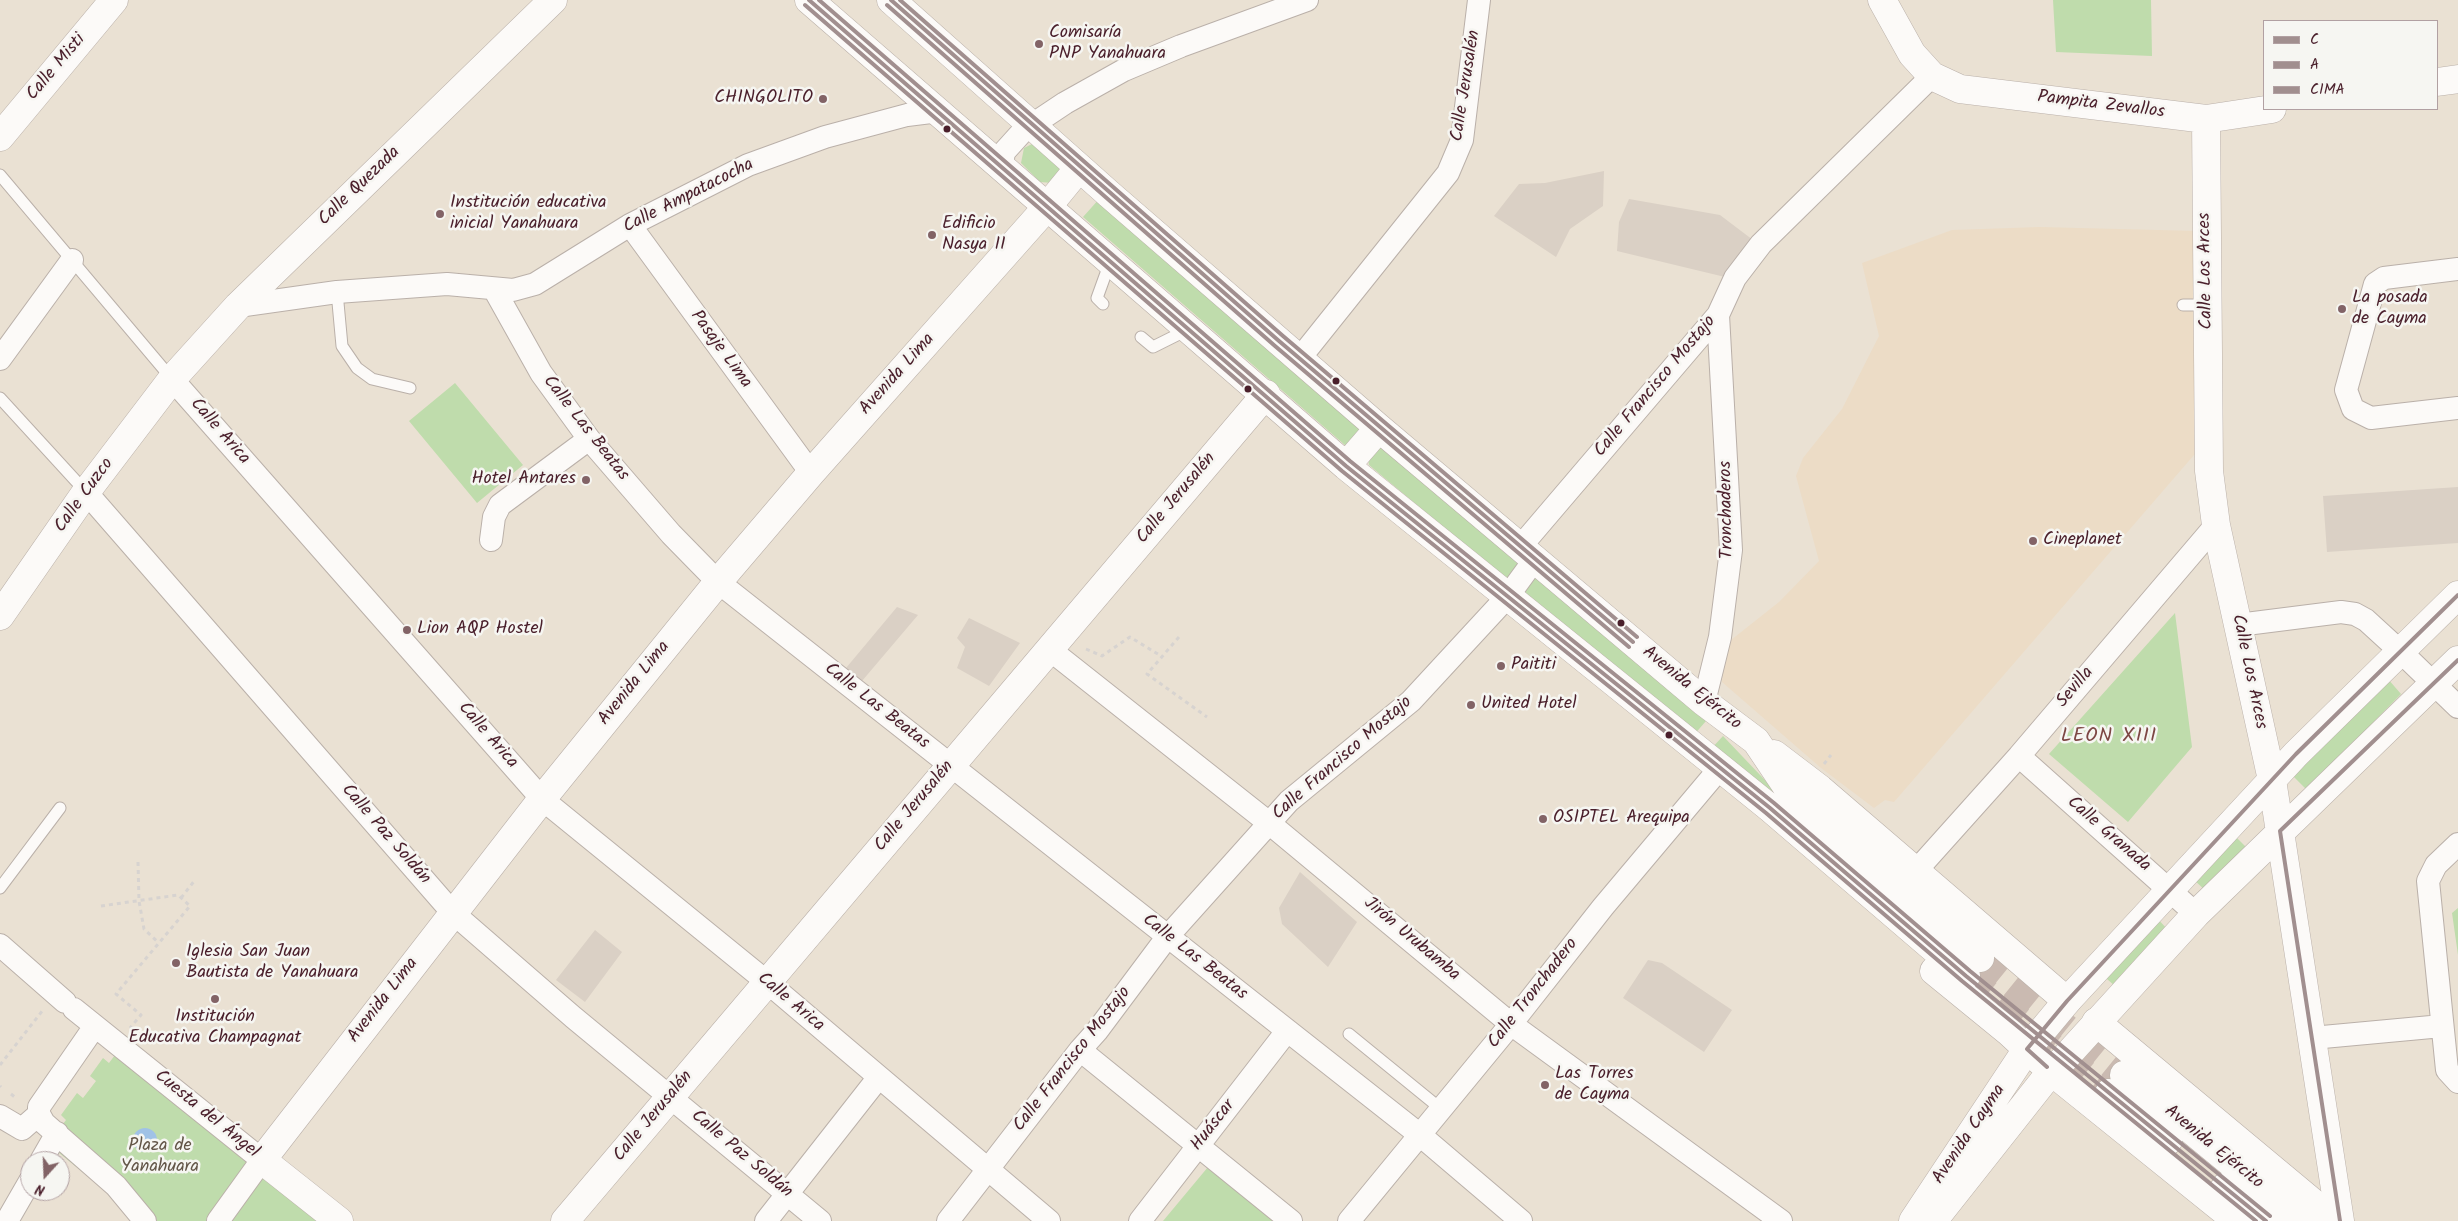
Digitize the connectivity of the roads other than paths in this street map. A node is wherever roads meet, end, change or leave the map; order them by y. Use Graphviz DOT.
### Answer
graph roads {
  1 [pos="114,0"];
  2 [pos="553,0"];
  3 [pos="809,0"];
  4 [pos="1307,0"];
  5 [pos="1480,0"];
  6 [pos="1882,0"];
  7 [pos="900,3"];
  8 [pos="1932,76"];
  9 [pos="2458,79"];
  10 [pos="2438,82"];
  11 [pos="2265,110"];
  12 [pos="939,111"];
  13 [pos="2206,119"];
  14 [pos="1032,125"];
  15 [pos="0,137"];
  16 [pos="1002,165"];
  17 [pos="1079,168"];
  18 [pos="0,174"];
  19 [pos="1047,208"];
  20 [pos="630,225"];
  21 [pos="72,260"];
  22 [pos="1111,261"];
  23 [pos="2458,269"];
  24 [pos="494,289"];
  25 [pos="337,292"];
  26 [pos="1103,304"];
  27 [pos="238,306"];
  28 [pos="1718,315"];
  29 [pos="1188,329"];
  30 [pos="1142,337"];
  31 [pos="1300,358"];
  32 [pos="0,359"];
  33 [pos="172,379"];
  34 [pos="410,388"];
  35 [pos="1266,394"];
  36 [pos="0,398"];
  37 [pos="2458,408"];
  38 [pos="1379,428"];
  39 [pos="589,439"];
  40 [pos="1346,466"];
  41 [pos="811,473"];
  42 [pos="86,492"];
  43 [pos="2216,525"];
  44 [pos="491,540"];
  45 [pos="1528,552"];
  46 [pos="718,582"];
  47 [pos="2458,595"];
  48 [pos="1508,596"];
  49 [pos="0,616"];
  50 [pos="2238,625"];
  51 [pos="1056,640"];
  52 [pos="2401,652"];
  53 [pos="2458,660"];
  54 [pos="2434,686"];
  55 [pos="1704,702"];
  56 [pos="2458,707"];
  57 [pos="1756,741"];
  58 [pos="2019,756"];
  59 [pos="950,765"];
  60 [pos="1720,768"];
  61 [pos="2272,780"];
  62 [pos="542,799"];
  63 [pos="60,808"];
  64 [pos="1770,808"];
  65 [pos="1269,823"];
  66 [pos="2280,831"];
  67 [pos="2458,844"];
  68 [pos="1915,872"];
  69 [pos="0,888"];
  70 [pos="2170,889"];
  71 [pos="452,912"];
  72 [pos="2196,914"];
  73 [pos="1168,936"];
  74 [pos="0,945"];
  75 [pos="767,982"];
  76 [pos="2067,1001"];
  77 [pos="2096,1022"];
  78 [pos="1511,1024"];
  79 [pos="95,1026"];
  80 [pos="2442,1026"];
  81 [pos="1287,1031"];
  82 [pos="1349,1034"];
  83 [pos="2312,1038"];
  84 [pos="2027,1049"];
  85 [pos="1080,1050"];
  86 [pos="2052,1072"];
  87 [pos="879,1077"];
  88 [pos="2458,1082"];
  89 [pos="671,1097"];
  90 [pos="1441,1109"];
  91 [pos="39,1114"];
  92 [pos="0,1116"];
  93 [pos="57,1133"];
  94 [pos="1420,1136"];
  95 [pos="1197,1147"];
  96 [pos="47,1151"];
  97 [pos="262,1160"];
  98 [pos="988,1170"];
  99 [pos="788,1194"];
  100 [pos="20,1198"];
  101 [pos="7,1221"];
  102 [pos="144,1221"];
  103 [pos="218,1221"];
  104 [pos="339,1221"];
  105 [pos="565,1221"];
  106 [pos="766,1221"];
  107 [pos="820,1221"];
  108 [pos="948,1221"];
  109 [pos="1048,1221"];
  110 [pos="1140,1221"];
  111 [pos="1290,1221"];
  112 [pos="1349,1221"];
  113 [pos="1521,1221"];
  114 [pos="1781,1221"];
  115 [pos="1913,1221"];
  116 [pos="1933,1221"];
  117 [pos="2237,1221"];
  118 [pos="2266,1221"];
  119 [pos="2302,1221"];
  120 [pos="2336,1221"];
  121 [pos="2340,1221"];
  1 -- 15 [label="main road, Calle Misti"];
  2 -- 27 [label="main road, Calle Quezada"];
  3 -- 12 [label="main road, Avenida Ejército"];
  4 -- 14 [label="street"];
  5 -- 31 [label="street, Calle Jerusalén"];
  6 -- 8 [label="main road"];
  7 -- 14 [label="main road, Avenida Ejército"];
  8 -- 13 [label="main road, Pampita Zevallos"];
  8 -- 28 [label="street, Calle Francisco Mostajo"];
  9 -- 10 [label="main road"];
  11 -- 13 [label="main road, Pampita Zevallos"];
  12 -- 16 [label="main road, Avenida Ejército"];
  12 -- 20 [label="street, Calle Ampatacocha"];
  13 -- 43 [label="main road, Calle Los Arces"];
  14 -- 16 [label="street"];
  14 -- 17 [label="main road, Avenida Ejército"];
  16 -- 19 [label="main road, Avenida Ejército"];
  17 -- 19 [label="main road, Avenida Lima"];
  17 -- 31 [label="main road, Avenida Ejército"];
  18 -- 21 [label="lane, Calle Arica"];
  19 -- 22 [label="main road, Avenida Ejército"];
  19 -- 41 [label="main road, Avenida Lima"];
  20 -- 24 [label="street, Calle Ampatacocha"];
  20 -- 41 [label="street, Pasaje Lima"];
  21 -- 32 [label="street"];
  21 -- 33 [label="lane, Calle Arica"];
  22 -- 26 [label="lane"];
  22 -- 29 [label="main road, Avenida Ejército"];
  23 -- 37 [label="street"];
  24 -- 25 [label="street, Calle Ampatacocha"];
  24 -- 39 [label="street, Calle Las Beatas"];
  25 -- 27 [label="street, Calle Ampatacocha"];
  25 -- 34 [label="lane"];
  27 -- 33 [label="main road, Calle Quezada"];
  28 -- 45 [label="street, Calle Francisco Mostajo"];
  28 -- 55 [label="street, Tronchaderos"];
  29 -- 30 [label="lane"];
  29 -- 35 [label="main road, Avenida Ejército"];
  31 -- 38 [label="main road, Avenida Ejército"];
  33 -- 42 [label="main road, Calle Cuzco"];
  33 -- 62 [label="street, Calle Arica"];
  35 -- 40 [label="main road, Avenida Ejército"];
  35 -- 51 [label="main road, Calle Jerusalén"];
  36 -- 42 [label="lane, Calle Paz Soldán"];
  38 -- 40 [label="main road"];
  38 -- 45 [label="main road, Avenida Ejército"];
  39 -- 44 [label="street"];
  39 -- 46 [label="street, Calle Las Beatas"];
  40 -- 48 [label="main road, Avenida Ejército"];
  41 -- 46 [label="main road, Avenida Lima"];
  42 -- 49 [label="main road, Calle Cuzco"];
  42 -- 71 [label="street, Calle Paz Soldán"];
  43 -- 50 [label="main road, Calle Los Arces"];
  43 -- 58 [label="street, Sevilla"];
  45 -- 48 [label="street, Calle Francisco Mostajo"];
  45 -- 55 [label="main road, Avenida Ejército"];
  46 -- 59 [label="street, Calle Las Beatas"];
  46 -- 62 [label="main road, Avenida Lima"];
  47 -- 52 [label="main road, Avenida Cayma"];
  48 -- 60 [label="main road, Avenida Ejército"];
  48 -- 65 [label="street, Calle Francisco Mostajo"];
  50 -- 52 [label="street"];
  50 -- 61 [label="main road, Calle Los Arces"];
  51 -- 59 [label="main road, Calle Jerusalén"];
  51 -- 65 [label="street, Jirón Urubamba"];
  52 -- 54 [label="street"];
  52 -- 61 [label="main road, Avenida Cayma"];
  53 -- 54 [label="main road, Avenida Cayma"];
  54 -- 56 [label="street"];
  54 -- 66 [label="main road, Avenida Cayma"];
  55 -- 57 [label="main road, Avenida Ejército"];
  57 -- 64 [label="main road, Avenida Ejército"];
  57 -- 68 [label="main road"];
  58 -- 68 [label="street, Sevilla"];
  58 -- 70 [label="street, Calle Granada"];
  59 -- 73 [label="street, Calle Las Beatas"];
  59 -- 75 [label="main road, Calle Jerusalén"];
  60 -- 64 [label="main road, Avenida Ejército"];
  60 -- 78 [label="street, Calle Tronchadero"];
  61 -- 66 [label="main road, Calle Los Arces"];
  61 -- 70 [label="main road, Avenida Cayma"];
  62 -- 71 [label="main road, Avenida Lima"];
  62 -- 75 [label="street, Calle Arica"];
  63 -- 69 [label="lane"];
  64 -- 84 [label="main road"];
  65 -- 73 [label="street, Calle Francisco Mostajo"];
  65 -- 78 [label="street, Jirón Urubamba"];
  66 -- 72 [label="main road, Avenida Cayma"];
  66 -- 83 [label="main road, Calle Los Arces"];
  67 -- 80 [label="street"];
  68 -- 76 [label="main road"];
  70 -- 72 [label="street, Calle Granada"];
  70 -- 76 [label="main road, Avenida Cayma"];
  71 -- 89 [label="street, Calle Paz Soldán"];
  71 -- 97 [label="main road, Avenida Lima"];
  72 -- 77 [label="main road, Avenida Cayma"];
  73 -- 81 [label="street, Calle Las Beatas"];
  73 -- 85 [label="street, Calle Francisco Mostajo"];
  74 -- 79 [label="street, Cuesta del Ángel"];
  75 -- 87 [label="street, Calle Arica"];
  75 -- 89 [label="main road, Calle Jerusalén"];
  76 -- 84 [label="main road, Avenida Cayma"];
  77 -- 86 [label="main road, Avenida Cayma"];
  77 -- 120 [label="main road"];
  78 -- 90 [label="street, Calle Tronchadero"];
  78 -- 114 [label="street, Jirón Urubamba"];
  79 -- 91 [label="street"];
  79 -- 97 [label="street, Cuesta del Ángel"];
  80 -- 83 [label="street"];
  80 -- 88 [label="street"];
  81 -- 94 [label="street, Calle Las Beatas"];
  81 -- 95 [label="street, Huáscar"];
  82 -- 90 [label="lane"];
  83 -- 121 [label="main road, Calle Los Arces"];
  84 -- 86 [label="main road"];
  84 -- 115 [label="main road, Avenida Cayma"];
  85 -- 95 [label="street"];
  85 -- 98 [label="street, Calle Francisco Mostajo"];
  86 -- 116 [label="main road, Avenida Cayma"];
  86 -- 117 [label="main road"];
  87 -- 98 [label="street, Calle Arica"];
  87 -- 99 [label="street"];
  89 -- 99 [label="street, Calle Paz Soldán"];
  89 -- 105 [label="main road, Calle Jerusalén"];
  90 -- 94 [label="street, Calle Tronchadero"];
  91 -- 92 [label="street"];
  91 -- 93 [label="street"];
  93 -- 96 [label="street"];
  93 -- 102 [label="street"];
  94 -- 112 [label="street, Calle Tronchadero"];
  94 -- 113 [label="street, Calle Las Beatas"];
  95 -- 110 [label="street, Huáscar"];
  95 -- 111 [label="street"];
  97 -- 103 [label="street, Avenida Lima"];
  97 -- 104 [label="main road, Cuesta del Ángel"];
  98 -- 108 [label="street, Calle Francisco Mostajo"];
  98 -- 109 [label="street, Calle Arica"];
  99 -- 106 [label="street"];
  99 -- 107 [label="street, Calle Paz Soldán"];
  100 -- 101 [label="street"];
  118 -- 119 [label="main road, Avenida Ejército"];
}
